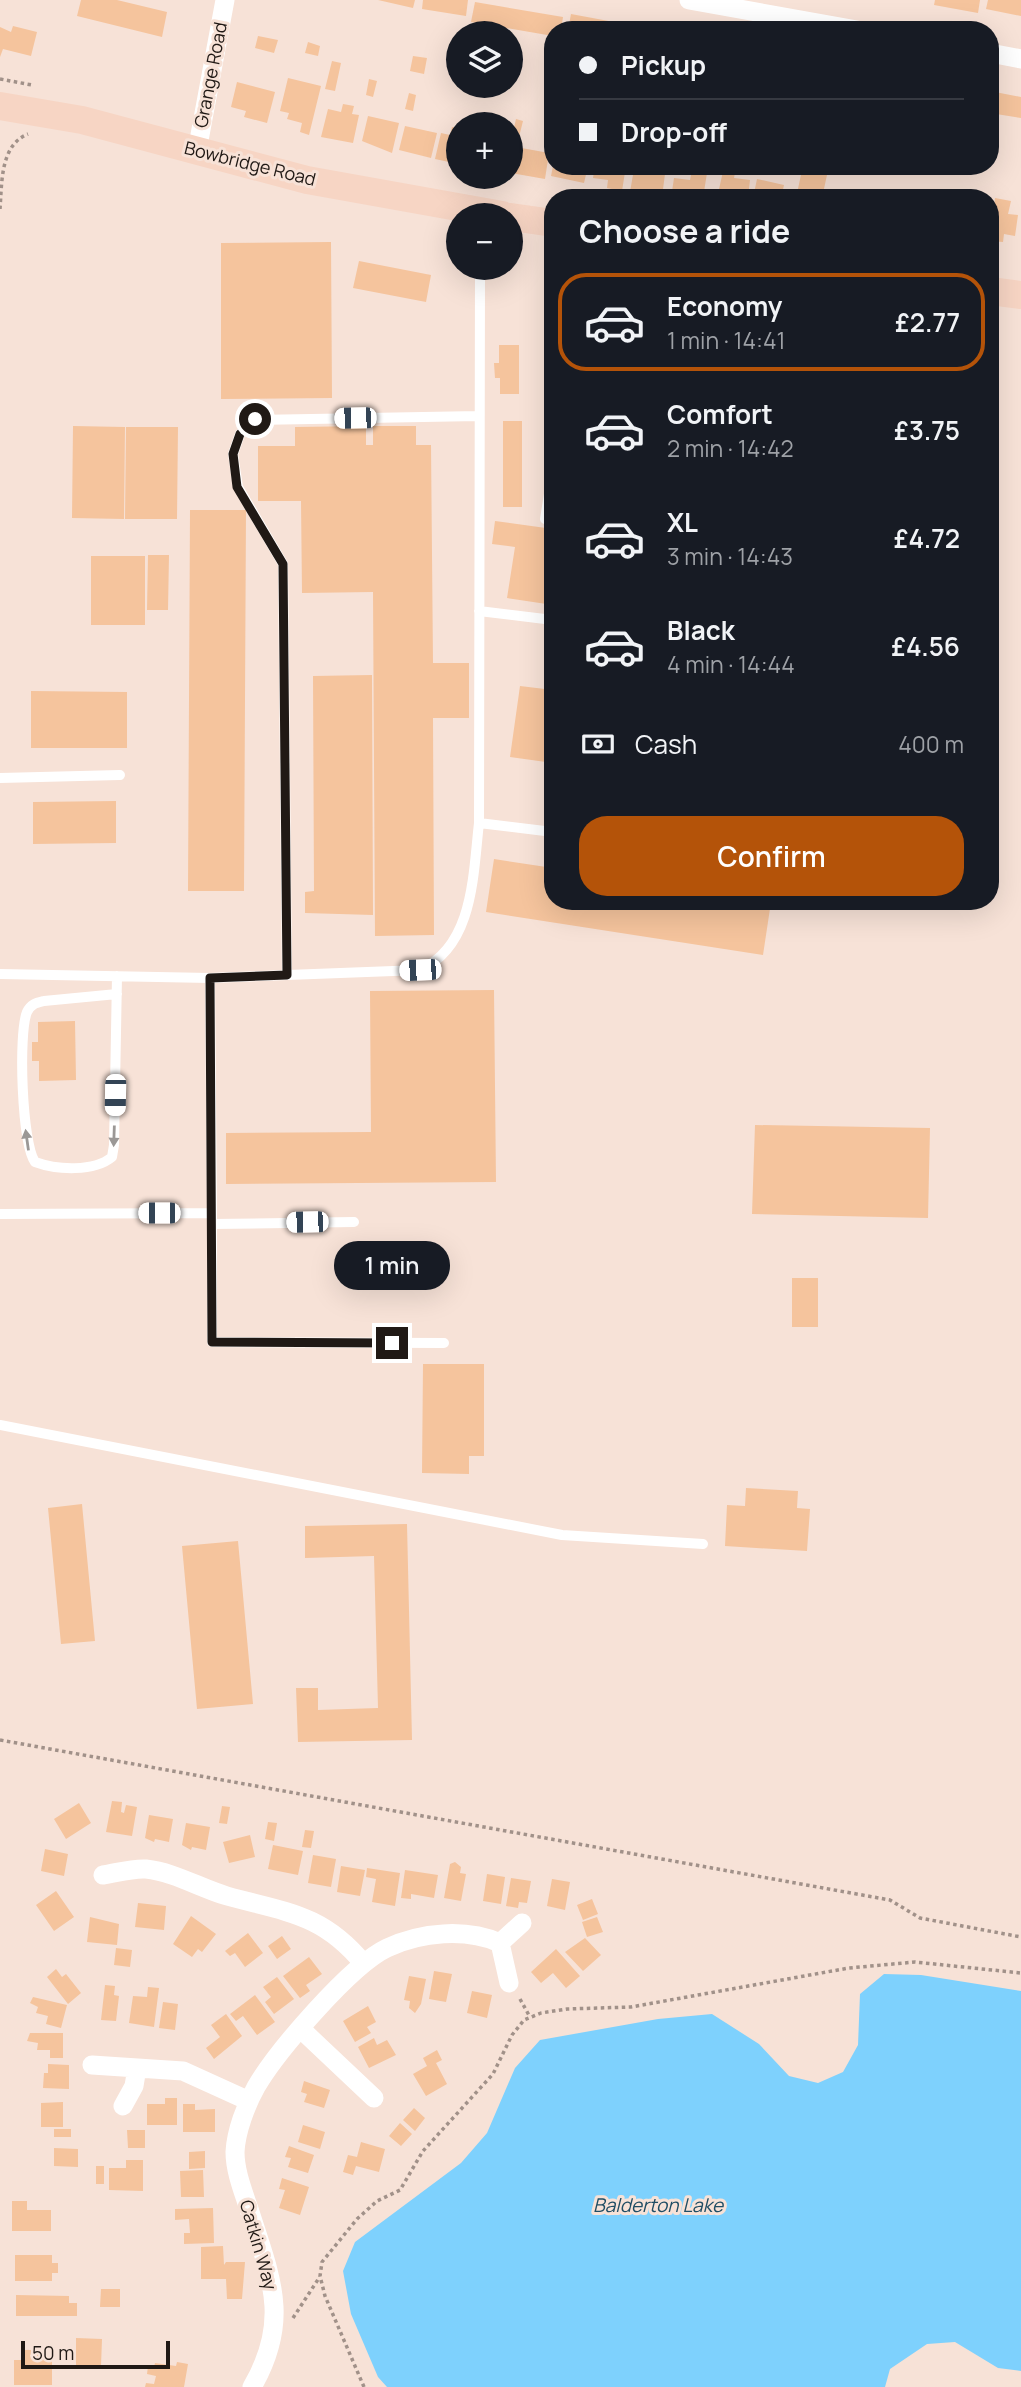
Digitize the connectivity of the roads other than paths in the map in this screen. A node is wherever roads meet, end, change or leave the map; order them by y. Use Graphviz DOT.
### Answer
graph roads {
  1 [pos="225,0"];
  2 [pos="689,0"];
  3 [pos="807,21"];
  4 [pos="999,55"];
  5 [pos="1021,59"];
  6 [pos="0,106"];
  7 [pos="197,151"];
  8 [pos="446,206"];
  9 [pos="523,219"];
  10 [pos="544,222"];
  11 [pos="480,280"];
  12 [pos="999,292"];
  13 [pos="1021,295"];
  14 [pos="480,416"];
  15 [pos="479,611"];
  16 [pos="544,619"];
  17 [pos="120,775"];
  18 [pos="0,778"];
  19 [pos="479,823"];
  20 [pos="544,831"];
  21 [pos="0,974"];
  22 [pos="287,975"];
  23 [pos="117,976"];
  24 [pos="210,978"];
  25 [pos="117,994"];
  26 [pos="0,1214"];
  27 [pos="212,1218"];
  28 [pos="355,1222"];
  29 [pos="444,1343"];
  30 [pos="0,1425"];
  31 [pos="703,1544"];
  32 [pos="103,1875"];
  33 [pos="522,1923"];
  34 [pos="500,1943"];
  35 [pos="363,1964"];
  36 [pos="509,1983"];
  37 [pos="302,2030"];
  38 [pos="92,2065"];
  39 [pos="137,2068"];
  40 [pos="374,2098"];
  41 [pos="249,2101"];
  42 [pos="123,2106"];
  43 [pos="252,2387"];
  1 -- 7 [label="street, Grange Road"];
  2 -- 3 [label="street"];
  4 -- 5 [label="street"];
  6 -- 7 [label="street, Bowbridge Road"];
  7 -- 8 [label="street, Bowbridge Road"];
  9 -- 10 [label="street"];
  11 -- 14 [label="lane"];
  12 -- 13 [label="street"];
  14 -- 15 [label="lane"];
  14 -- 22 [label="lane"];
  15 -- 16 [label="lane"];
  15 -- 19 [label="lane"];
  17 -- 18 [label="lane"];
  19 -- 20 [label="lane"];
  19 -- 22 [label="lane"];
  21 -- 23 [label="lane"];
  22 -- 24 [label="lane"];
  23 -- 24 [label="lane"];
  23 -- 25 [label="lane"];
  24 -- 27 [label="lane"];
  25 -- 25 [label="lane, one-way"];
  26 -- 27 [label="lane"];
  27 -- 28 [label="lane"];
  27 -- 29 [label="lane"];
  30 -- 31 [label="lane"];
  32 -- 35 [label="street"];
  33 -- 34 [label="street"];
  34 -- 35 [label="street, Catkin Way"];
  34 -- 36 [label="street"];
  35 -- 37 [label="street, Catkin Way"];
  37 -- 40 [label="street"];
  37 -- 41 [label="street, Catkin Way"];
  38 -- 39 [label="street"];
  39 -- 41 [label="street"];
  39 -- 42 [label="street"];
  41 -- 43 [label="street, Catkin Way"];
}
